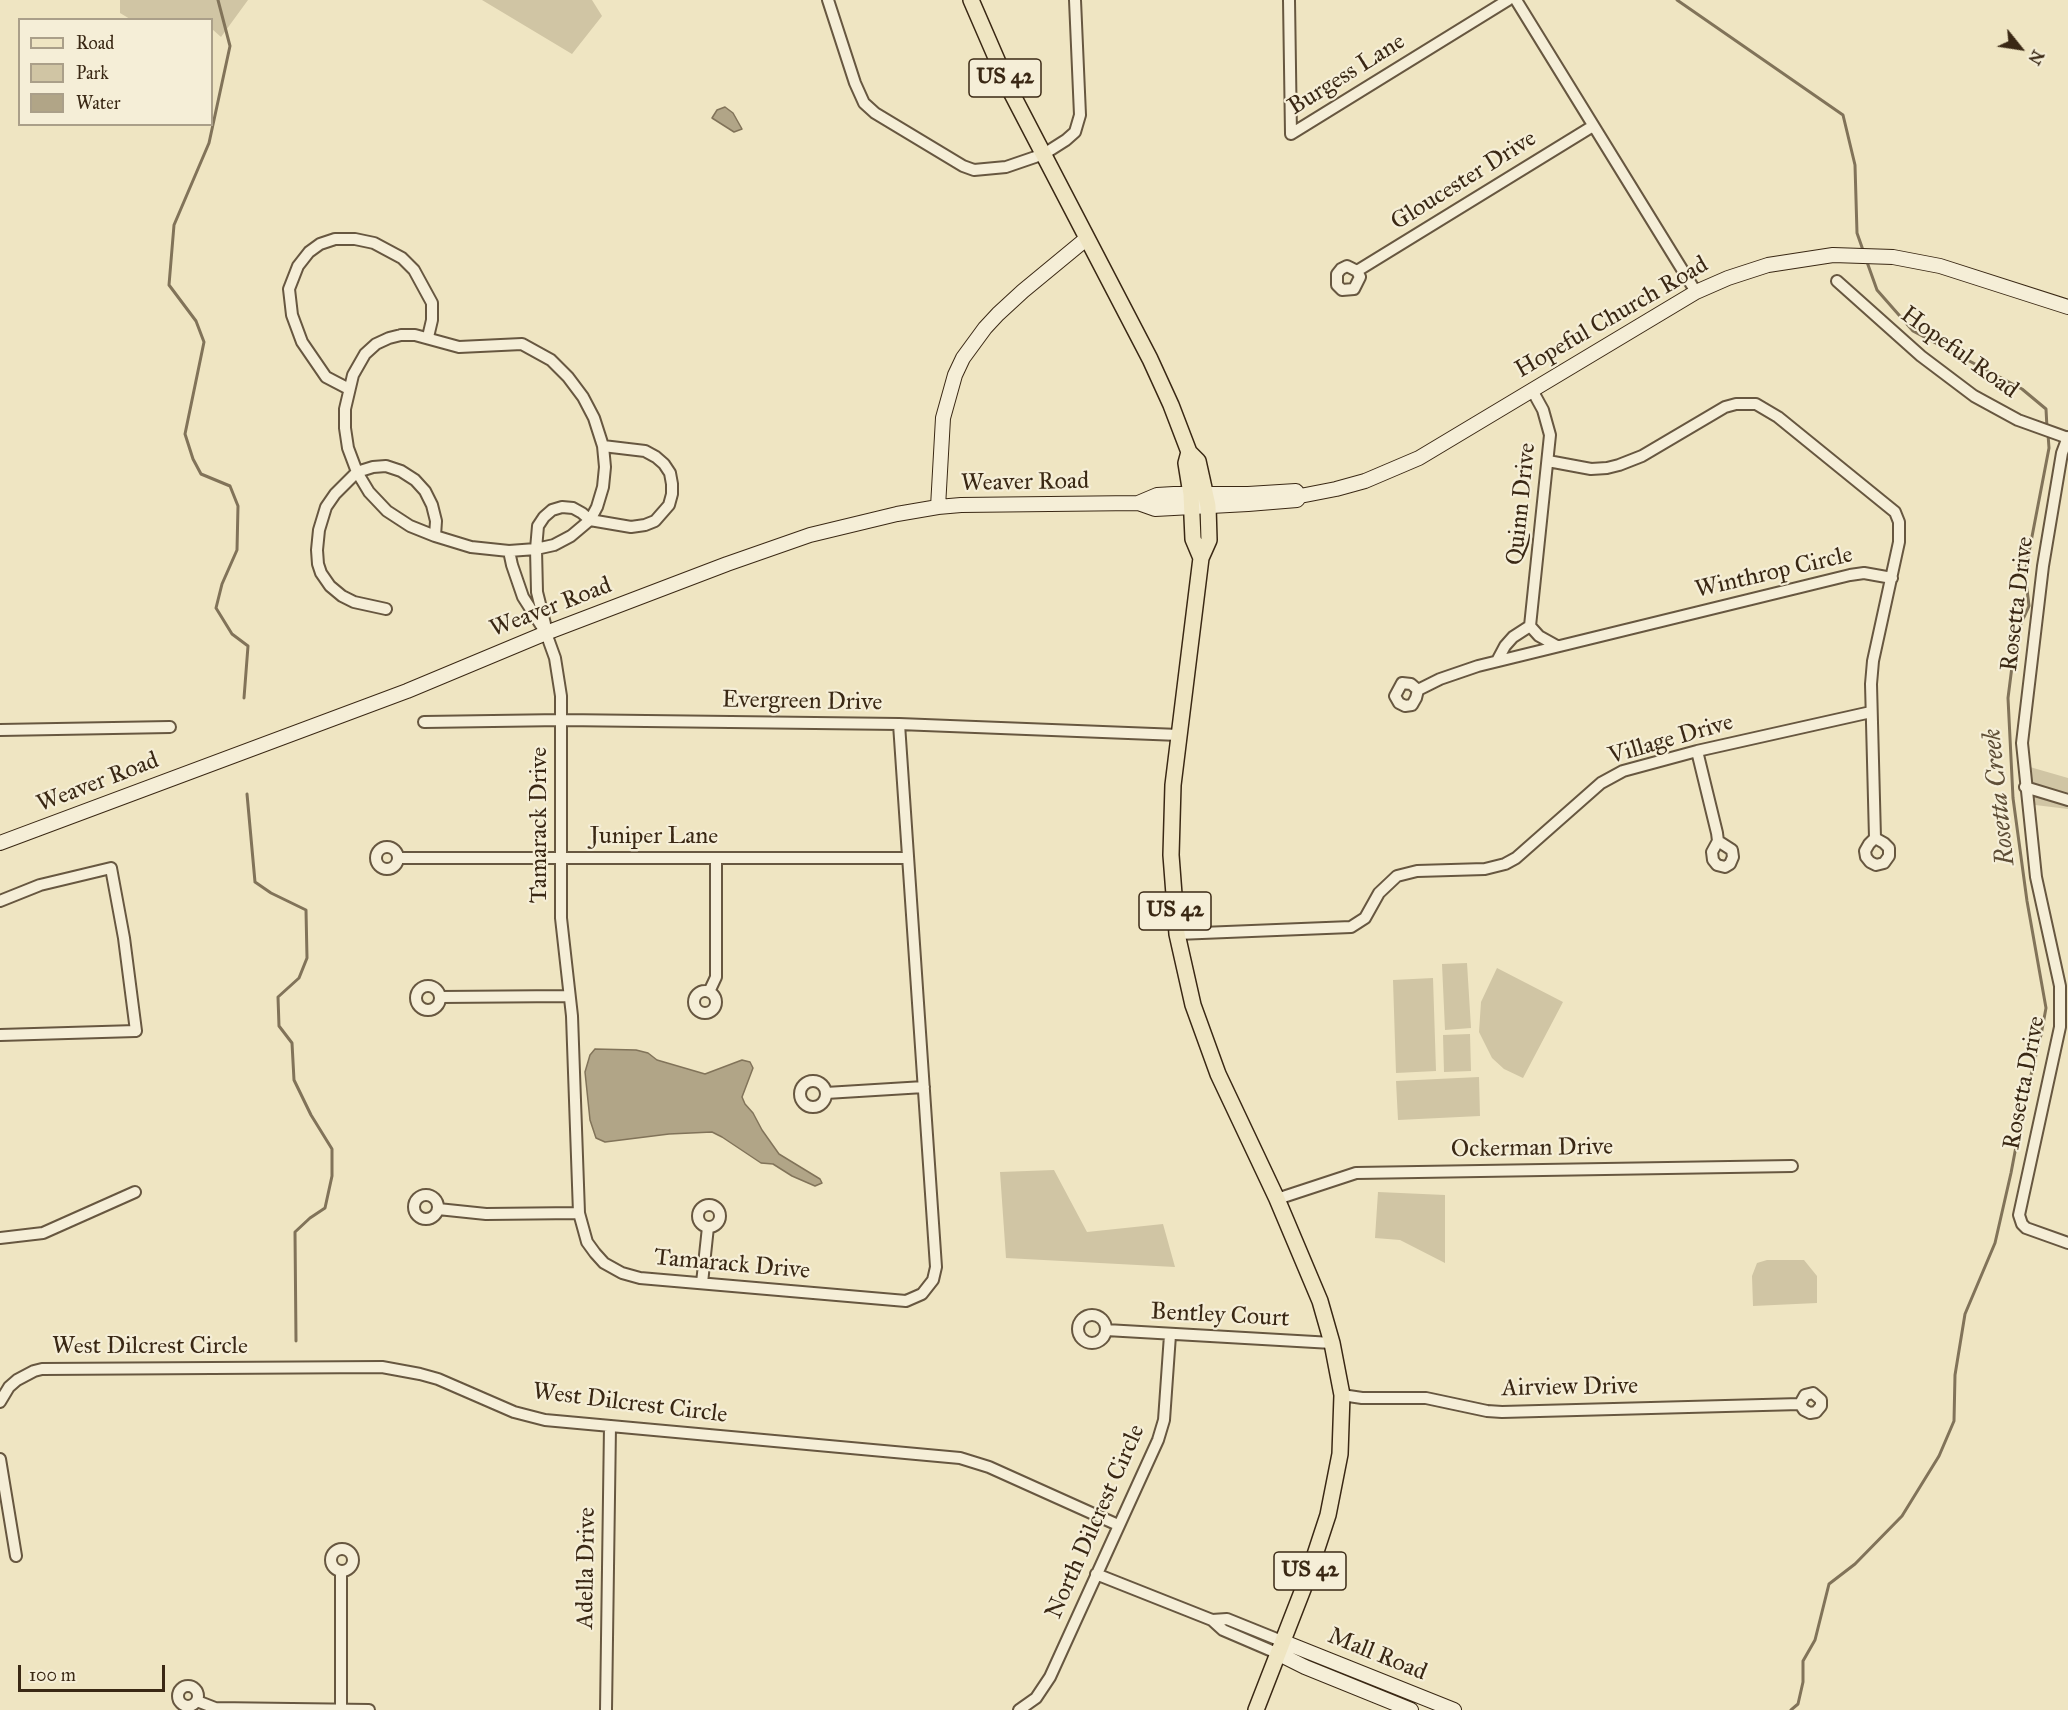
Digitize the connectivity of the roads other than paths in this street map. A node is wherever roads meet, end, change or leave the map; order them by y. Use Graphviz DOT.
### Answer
graph roads {
  1 [pos="828,0"];
  2 [pos="971,0"];
  3 [pos="1075,0"];
  4 [pos="1289,0"];
  5 [pos="1508,0"];
  6 [pos="1516,0"];
  7 [pos="1593,126"];
  8 [pos="1044,154"];
  9 [pos="1086,239"];
  10 [pos="1357,271"];
  11 [pos="1837,281"];
  12 [pos="1696,292"];
  13 [pos="2068,307"];
  14 [pos="428,338"];
  15 [pos="349,389"];
  16 [pos="1532,390"];
  17 [pos="2068,437"];
  18 [pos="603,446"];
  19 [pos="1548,461"];
  20 [pos="357,472"];
  21 [pos="1199,500"];
  22 [pos="938,507"];
  23 [pos="590,520"];
  24 [pos="435,536"];
  25 [pos="536,549"];
  26 [pos="509,550"];
  27 [pos="1892,578"];
  28 [pos="386,609"];
  29 [pos="1530,626"];
  30 [pos="546,633"];
  31 [pos="1557,646"];
  32 [pos="1497,662"];
  33 [pos="1418,690"];
  34 [pos="1871,712"];
  35 [pos="561,720"];
  36 [pos="424,722"];
  37 [pos="899,724"];
  38 [pos="170,727"];
  39 [pos="0,730"];
  40 [pos="1179,735"];
  41 [pos="1696,751"];
  42 [pos="2025,787"];
  43 [pos="2068,800"];
  44 [pos="1875,838"];
  45 [pos="1718,841"];
  46 [pos="0,843"];
  47 [pos="561,857"];
  48 [pos="399,858"];
  49 [pos="716,858"];
  50 [pos="908,858"];
  51 [pos="0,901"];
  52 [pos="1177,934"];
  53 [pos="709,992"];
  54 [pos="569,996"];
  55 [pos="440,997"];
  56 [pos="0,1035"];
  57 [pos="924,1087"];
  58 [pos="826,1093"];
  59 [pos="1792,1166"];
  60 [pos="135,1192"];
  61 [pos="1277,1199"];
  62 [pos="438,1209"];
  63 [pos="579,1213"];
  64 [pos="708,1227"];
  65 [pos="0,1238"];
  66 [pos="2068,1243"];
  67 [pos="702,1282"];
  68 [pos="1106,1330"];
  69 [pos="1170,1335"];
  70 [pos="1332,1343"];
  71 [pos="1342,1395"];
  72 [pos="0,1402"];
  73 [pos="1800,1404"];
  74 [pos="610,1426"];
  75 [pos="0,1458"];
  76 [pos="1118,1526"];
  77 [pos="16,1556"];
  78 [pos="341,1572"];
  79 [pos="1096,1574"];
  80 [pos="1281,1648"];
  81 [pos="197,1701"];
  82 [pos="341,1710"];
  83 [pos="369,1710"];
  84 [pos="606,1710"];
  85 [pos="1019,1710"];
  86 [pos="1256,1710"];
  87 [pos="1411,1710"];
  88 [pos="1454,1710"];
  1 -- 8 [label="street"];
  2 -- 8 [label="main road, US 42"];
  3 -- 8 [label="street"];
  4 -- 5 [label="street, Burgess Lane"];
  6 -- 7 [label="street"];
  7 -- 10 [label="street, Gloucester Drive"];
  7 -- 12 [label="street"];
  8 -- 9 [label="main road, US 42"];
  9 -- 21 [label="main road, US 42"];
  9 -- 22 [label="main road"];
  11 -- 17 [label="street, Hopeful Road"];
  12 -- 13 [label="main road, Hopeful Church Road"];
  12 -- 16 [label="main road, Hopeful Church Road"];
  14 -- 15 [label="street"];
  14 -- 15 [label="street"];
  14 -- 18 [label="street"];
  15 -- 20 [label="street"];
  16 -- 19 [label="street, Quinn Drive"];
  16 -- 21 [label="main road, Hopeful Church Road"];
  17 -- 42 [label="street, Rosetta Drive"];
  18 -- 23 [label="street"];
  18 -- 23 [label="street"];
  19 -- 27 [label="street"];
  19 -- 29 [label="street, Quinn Drive"];
  20 -- 24 [label="street"];
  20 -- 24 [label="street"];
  20 -- 28 [label="street"];
  21 -- 22 [label="main road, Weaver Road"];
  21 -- 40 [label="main road, US 42"];
  22 -- 30 [label="main road, Weaver Road"];
  23 -- 25 [label="street"];
  23 -- 25 [label="street"];
  24 -- 26 [label="street"];
  25 -- 26 [label="street"];
  25 -- 30 [label="street"];
  26 -- 30 [label="street"];
  27 -- 31 [label="street, Winthrop Circle"];
  27 -- 34 [label="street"];
  29 -- 31 [label="street"];
  29 -- 32 [label="street"];
  30 -- 35 [label="street, Tamarack Drive"];
  30 -- 46 [label="main road, Weaver Road"];
  31 -- 32 [label="street, Winthrop Circle"];
  32 -- 33 [label="street, Winthrop Circle"];
  34 -- 41 [label="street, Village Drive"];
  34 -- 44 [label="street"];
  35 -- 36 [label="street, Evergreen Drive"];
  35 -- 37 [label="street, Evergreen Drive"];
  35 -- 47 [label="street, Tamarack Drive"];
  37 -- 40 [label="street, Evergreen Drive"];
  37 -- 50 [label="street, Tamarack Drive"];
  38 -- 39 [label="street"];
  40 -- 52 [label="main road, US 42"];
  41 -- 45 [label="street"];
  41 -- 52 [label="street, Village Drive"];
  42 -- 43 [label="street"];
  42 -- 66 [label="street, Rosetta Drive"];
  47 -- 48 [label="street, Juniper Lane"];
  47 -- 49 [label="street, Juniper Lane"];
  47 -- 54 [label="street, Tamarack Drive"];
  49 -- 50 [label="street, Juniper Lane"];
  49 -- 53 [label="street"];
  50 -- 57 [label="street, Tamarack Drive"];
  51 -- 56 [label="street"];
  52 -- 61 [label="main road, US 42"];
  54 -- 55 [label="street"];
  54 -- 63 [label="street, Tamarack Drive"];
  57 -- 58 [label="street"];
  57 -- 67 [label="street, Tamarack Drive"];
  59 -- 61 [label="street, Ockerman Drive"];
  60 -- 65 [label="street"];
  61 -- 70 [label="main road, US 42"];
  62 -- 63 [label="street"];
  63 -- 67 [label="street, Tamarack Drive"];
  64 -- 67 [label="street"];
  68 -- 69 [label="street, Bentley Court"];
  69 -- 70 [label="street, Bentley Court"];
  69 -- 76 [label="street, North Dilcrest Circle"];
  70 -- 71 [label="main road, US 42"];
  71 -- 73 [label="street, Airview Drive"];
  71 -- 80 [label="main road, US 42"];
  72 -- 74 [label="street, West Dilcrest Circle"];
  74 -- 76 [label="street, West Dilcrest Circle"];
  74 -- 84 [label="street, Adella Drive"];
  75 -- 77 [label="street"];
  76 -- 79 [label="street, North Dilcrest Circle"];
  78 -- 82 [label="street"];
  79 -- 80 [label="street"];
  79 -- 85 [label="street, North Dilcrest Circle"];
  80 -- 86 [label="main road, US 42"];
  80 -- 87 [label="main road, Mall Road"];
  80 -- 88 [label="main road, Mall Road"];
  81 -- 82 [label="street"];
  82 -- 83 [label="street"];
}
